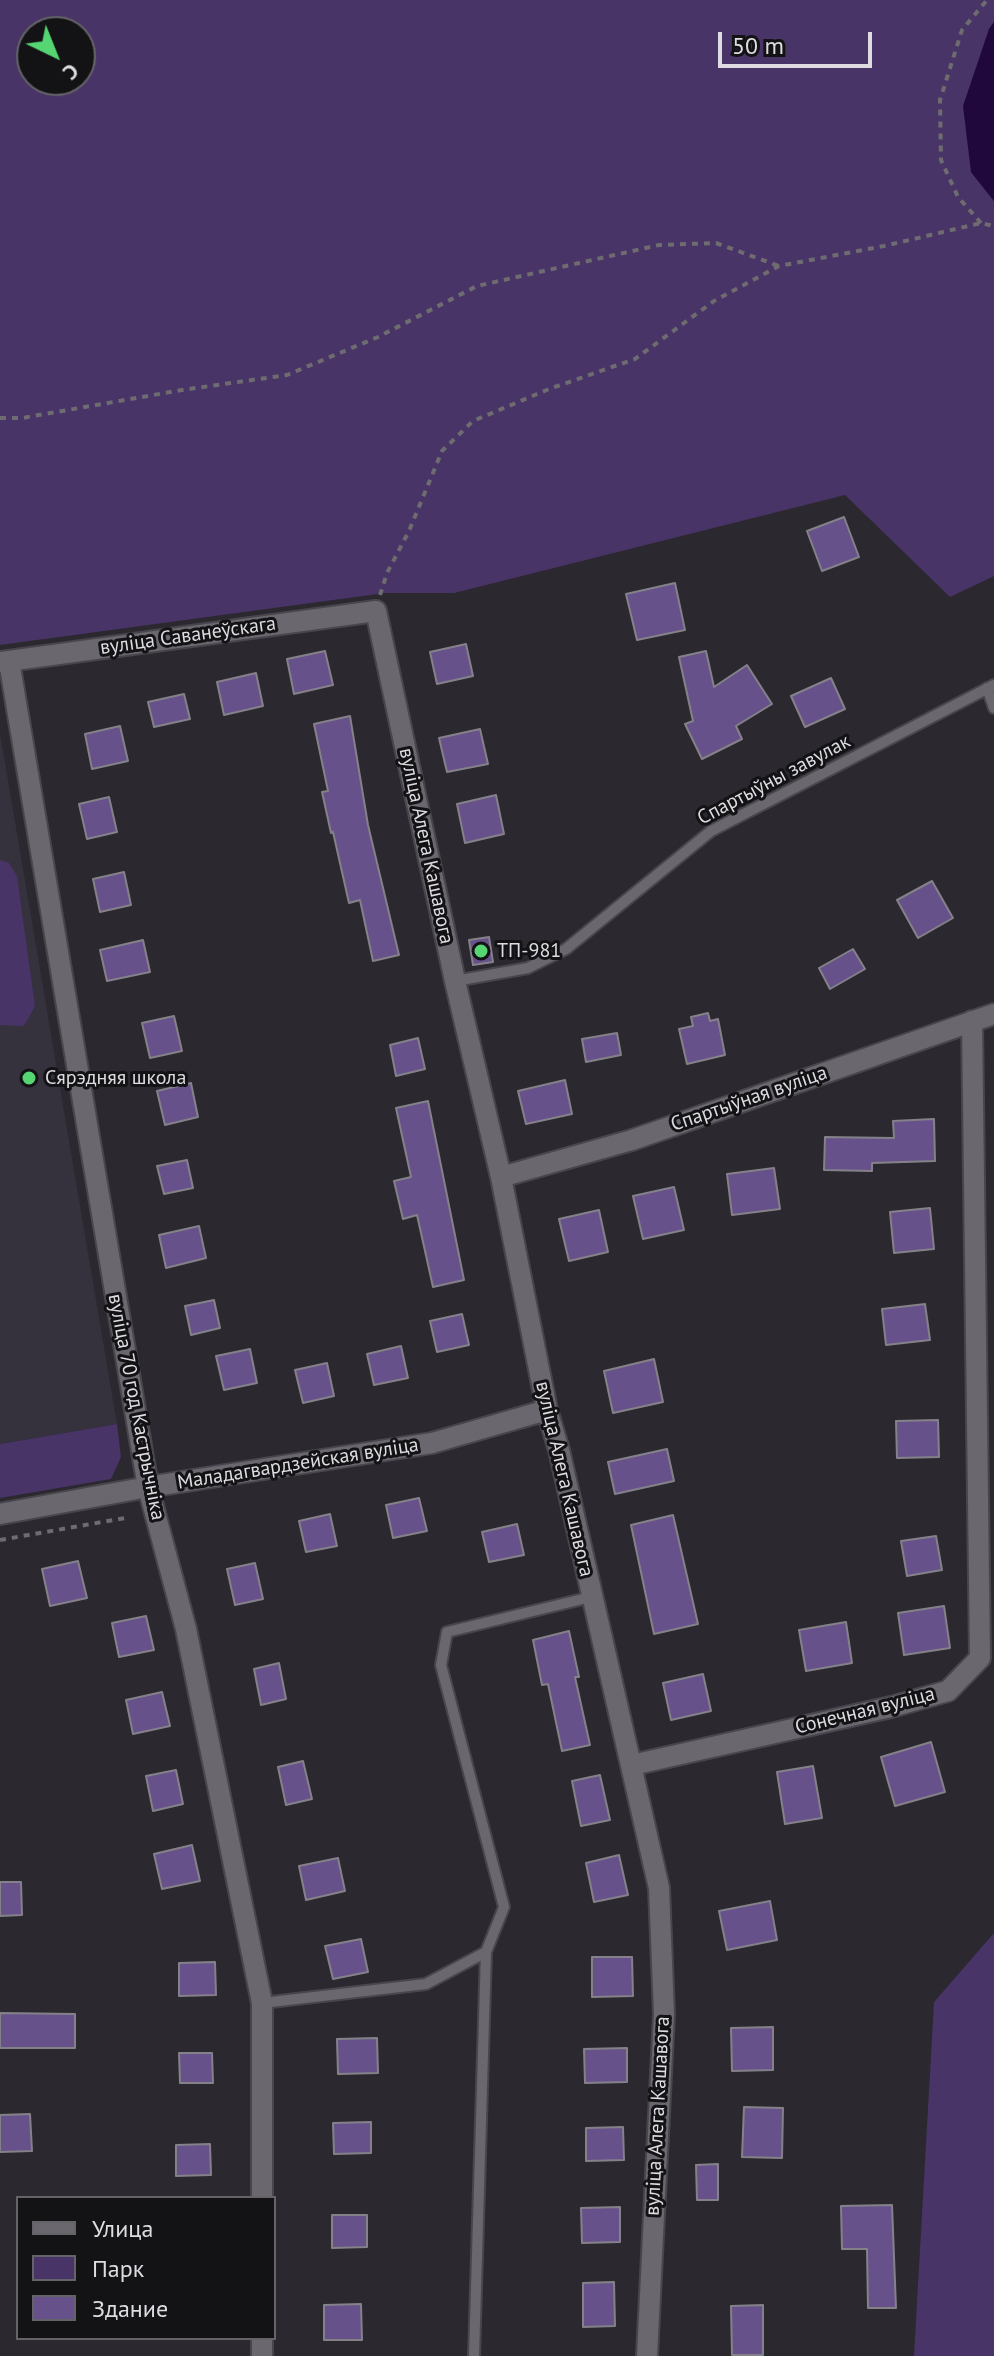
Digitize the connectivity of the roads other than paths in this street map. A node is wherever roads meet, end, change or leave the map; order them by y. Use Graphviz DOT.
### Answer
graph roads {
  1 [pos="376,611"];
  2 [pos="5,661"];
  3 [pos="990,687"];
  4 [pos="994,708"];
  5 [pos="455,981"];
  6 [pos="994,1014"];
  7 [pos="972,1021"];
  8 [pos="501,1177"];
  9 [pos="547,1410"];
  10 [pos="148,1487"];
  11 [pos="0,1514"];
  12 [pos="591,1597"];
  13 [pos="632,1765"];
  14 [pos="486,1952"];
  15 [pos="262,2003"];
  16 [pos="262,2196"];
  17 [pos="474,2356"];
  18 [pos="647,2356"];
  1 -- 2 [label="street, вуліца Саванеўскага"];
  1 -- 5 [label="street, вуліца Алега Кашавога"];
  2 -- 10 [label="street, вуліца 70 год Кастрычніка"];
  3 -- 4 [label="lane"];
  3 -- 5 [label="lane, Спартыўны завулак"];
  5 -- 8 [label="street, вуліца Алега Кашавога"];
  6 -- 7 [label="street, Спартыўная вуліца"];
  7 -- 8 [label="street, Спартыўная вуліца"];
  7 -- 13 [label="street, Сонечная вуліца"];
  8 -- 9 [label="street, вуліца Алега Кашавога"];
  9 -- 10 [label="street, Маладагвардзейская вуліца"];
  9 -- 12 [label="street, вуліца Алега Кашавога"];
  10 -- 11 [label="street, Маладагвардзейская вуліца"];
  10 -- 15 [label="street, вуліца 70 год Кастрычніка"];
  12 -- 13 [label="street, вуліца Алега Кашавога"];
  12 -- 14 [label="lane"];
  13 -- 18 [label="street, вуліца Алега Кашавога"];
  14 -- 15 [label="lane"];
  14 -- 17 [label="lane"];
  15 -- 16 [label="street, вуліца 70 год Кастрычніка"];
}
